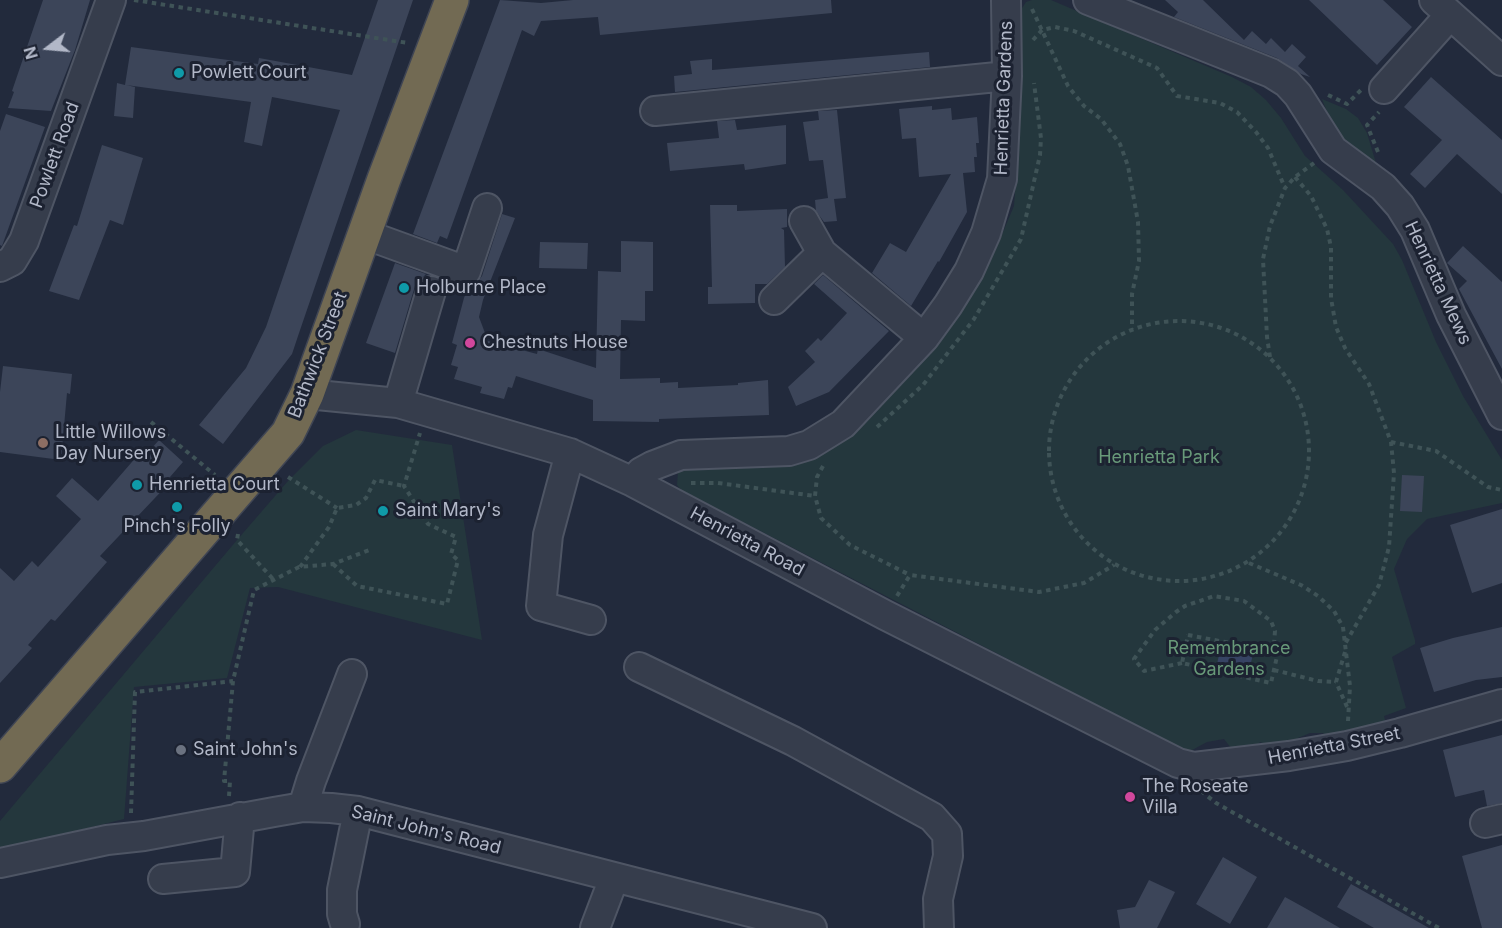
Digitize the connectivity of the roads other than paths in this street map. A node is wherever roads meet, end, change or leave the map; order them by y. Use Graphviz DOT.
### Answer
graph roads {
  1 [pos="111,0"];
  2 [pos="452,0"];
  3 [pos="1006,0"];
  4 [pos="1088,0"];
  5 [pos="1442,7"];
  6 [pos="1502,62"];
  7 [pos="1020,79"];
  8 [pos="1384,89"];
  9 [pos="654,111"];
  10 [pos="487,208"];
  11 [pos="804,221"];
  12 [pos="363,234"];
  13 [pos="822,253"];
  14 [pos="0,267"];
  15 [pos="431,291"];
  16 [pos="774,300"];
  17 [pos="924,338"];
  18 [pos="307,394"];
  19 [pos="398,403"];
  20 [pos="1502,415"];
  21 [pos="570,453"];
  22 [pos="633,482"];
  23 [pos="591,620"];
  24 [pos="639,667"];
  25 [pos="352,674"];
  26 [pos="1502,704"];
  27 [pos="1164,755"];
  28 [pos="0,766"];
  29 [pos="303,807"];
  30 [pos="358,811"];
  31 [pos="240,818"];
  32 [pos="0,862"];
  33 [pos="614,878"];
  34 [pos="163,879"];
  35 [pos="345,924"];
  36 [pos="595,928"];
  37 [pos="812,928"];
  38 [pos="939,928"];
  1 -- 14 [label="street, Powlett Road"];
  2 -- 12 [label="highway, Bathwick Street"];
  3 -- 7 [label="street, Henrietta Gardens"];
  4 -- 20 [label="street, Henrietta Mews"];
  5 -- 6 [label="street"];
  5 -- 8 [label="street"];
  7 -- 9 [label="street"];
  7 -- 17 [label="street, Henrietta Gardens"];
  10 -- 12 [label="street"];
  11 -- 13 [label="street"];
  12 -- 18 [label="highway, Bathwick Street"];
  13 -- 16 [label="street"];
  13 -- 17 [label="street"];
  15 -- 19 [label="street"];
  17 -- 22 [label="street, Henrietta Gardens"];
  18 -- 19 [label="street, Henrietta Road"];
  18 -- 28 [label="highway, Bathwick Street"];
  19 -- 21 [label="street, Henrietta Road"];
  21 -- 22 [label="street, Henrietta Road"];
  21 -- 23 [label="street"];
  22 -- 27 [label="street, Henrietta Road"];
  24 -- 38 [label="street"];
  25 -- 29 [label="street"];
  26 -- 27 [label="street, Henrietta Street"];
  29 -- 30 [label="street, Saint John's Road"];
  29 -- 31 [label="street, Saint John's Road"];
  30 -- 33 [label="street, Saint John's Road"];
  30 -- 35 [label="street"];
  31 -- 32 [label="street, Saint John's Road"];
  31 -- 34 [label="street"];
  33 -- 36 [label="street"];
  33 -- 37 [label="street, Saint John's Road"];
}
